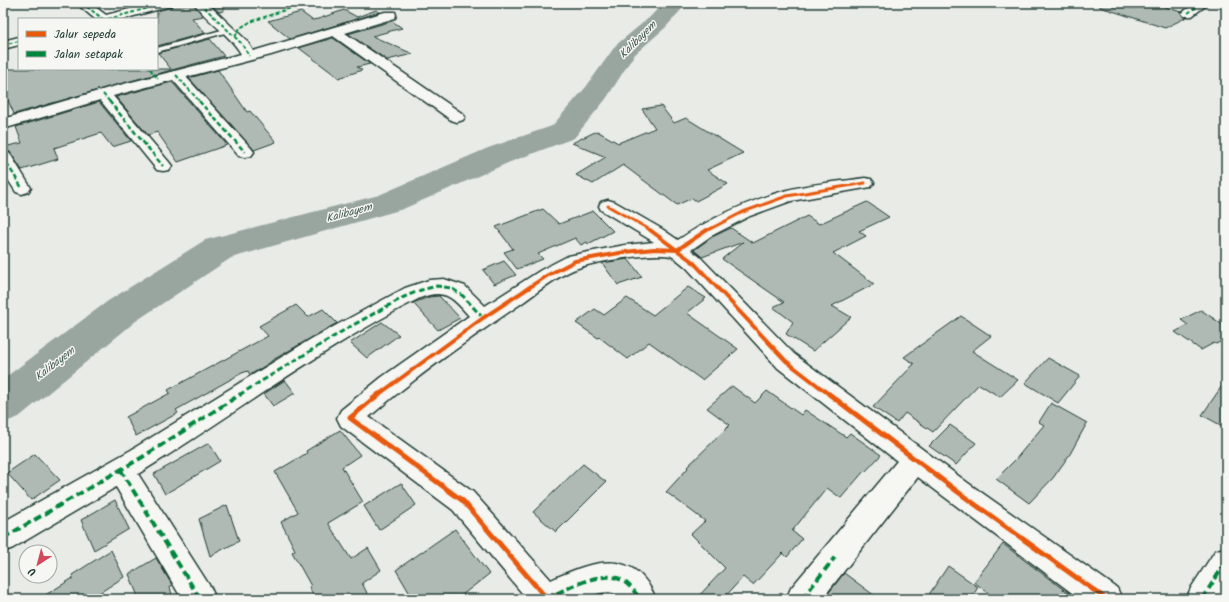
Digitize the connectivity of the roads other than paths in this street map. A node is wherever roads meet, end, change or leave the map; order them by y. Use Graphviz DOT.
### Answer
graph roads {
  1 [pos="82,3"];
  2 [pos="167,3"];
  3 [pos="200,3"];
  4 [pos="1203,3"];
  5 [pos="1188,13"];
  6 [pos="390,15"];
  7 [pos="103,18"];
  8 [pos="112,18"];
  9 [pos="228,31"];
  10 [pos="335,32"];
  11 [pos="18,41"];
  12 [pos="3,45"];
  13 [pos="158,50"];
  14 [pos="249,56"];
  15 [pos="154,74"];
  16 [pos="176,74"];
  17 [pos="104,94"];
  18 [pos="456,117"];
  19 [pos="3,124"];
  20 [pos="244,152"];
  21 [pos="3,157"];
  22 [pos="163,166"];
  23 [pos="865,183"];
  24 [pos="22,188"];
  25 [pos="608,206"];
  26 [pos="678,250"];
  27 [pos="483,318"];
  28 [pos="916,459"];
  29 [pos="120,469"];
  30 [pos="3,538"];
  31 [pos="1226,562"];
  32 [pos="200,599"];
  33 [pos="546,599"];
  34 [pos="640,599"];
  35 [pos="802,599"];
  36 [pos="1106,599"];
  37 [pos="1202,599"];
  1 -- 7 [label="street"];
  2 -- 8 [label="street"];
  3 -- 9 [label="street"];
  4 -- 5 [label="street"];
  6 -- 10 [label="street"];
  9 -- 13 [label="lane"];
  9 -- 14 [label="street"];
  10 -- 14 [label="street"];
  10 -- 18 [label="street"];
  11 -- 12 [label="street"];
  14 -- 16 [label="street"];
  15 -- 16 [label="street"];
  15 -- 17 [label="street"];
  16 -- 20 [label="street"];
  17 -- 19 [label="street"];
  17 -- 22 [label="street"];
  21 -- 24 [label="street"];
  23 -- 26 [label="street"];
  25 -- 26 [label="street"];
  26 -- 27 [label="street"];
  26 -- 28 [label="street"];
  27 -- 29 [label="street"];
  27 -- 33 [label="street"];
  28 -- 35 [label="street"];
  28 -- 36 [label="street"];
  29 -- 30 [label="street"];
  29 -- 32 [label="street"];
  31 -- 37 [label="street"];
  33 -- 34 [label="street"];
}
